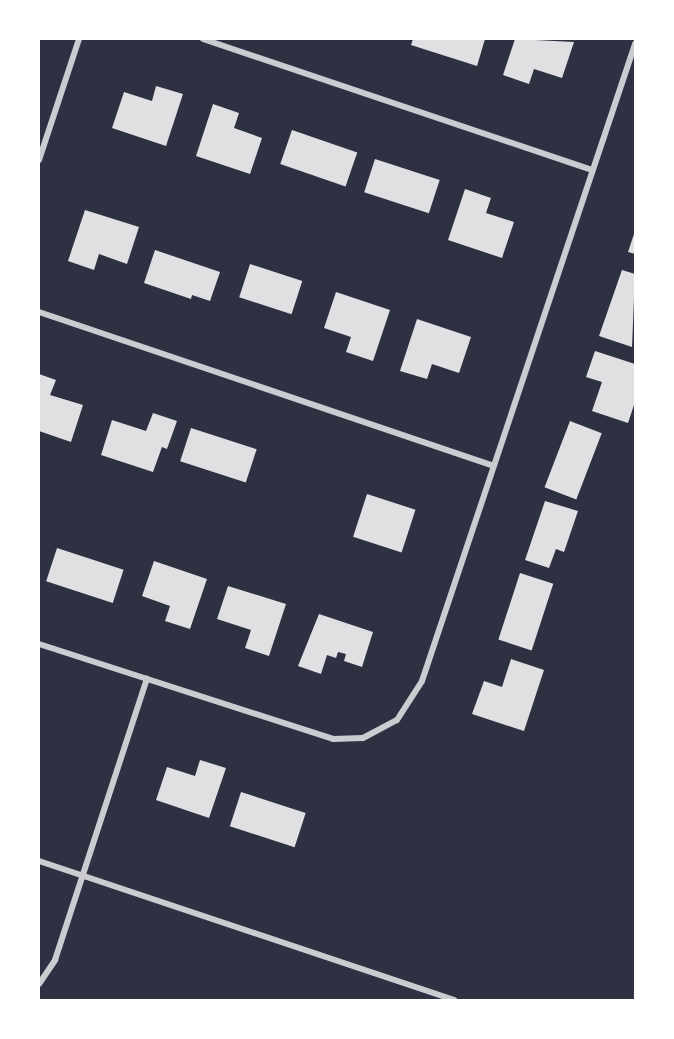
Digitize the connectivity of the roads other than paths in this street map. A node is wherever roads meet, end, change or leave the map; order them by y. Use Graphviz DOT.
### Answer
graph roads {
  1 [pos="79,39"];
  2 [pos="203,39"];
  3 [pos="635,44"];
  4 [pos="39,160"];
  5 [pos="594,170"];
  6 [pos="39,312"];
  7 [pos="494,466"];
  8 [pos="39,644"];
  9 [pos="147,679"];
  10 [pos="39,861"];
  11 [pos="80,875"];
  12 [pos="39,984"];
  13 [pos="454,1000"];
  1 -- 4 [label="street"];
  2 -- 5 [label="street"];
  3 -- 5 [label="street"];
  5 -- 7 [label="street"];
  6 -- 7 [label="street"];
  7 -- 9 [label="street"];
  8 -- 9 [label="street"];
  9 -- 11 [label="street"];
  10 -- 11 [label="street"];
  11 -- 12 [label="street"];
  11 -- 13 [label="street"];
}
